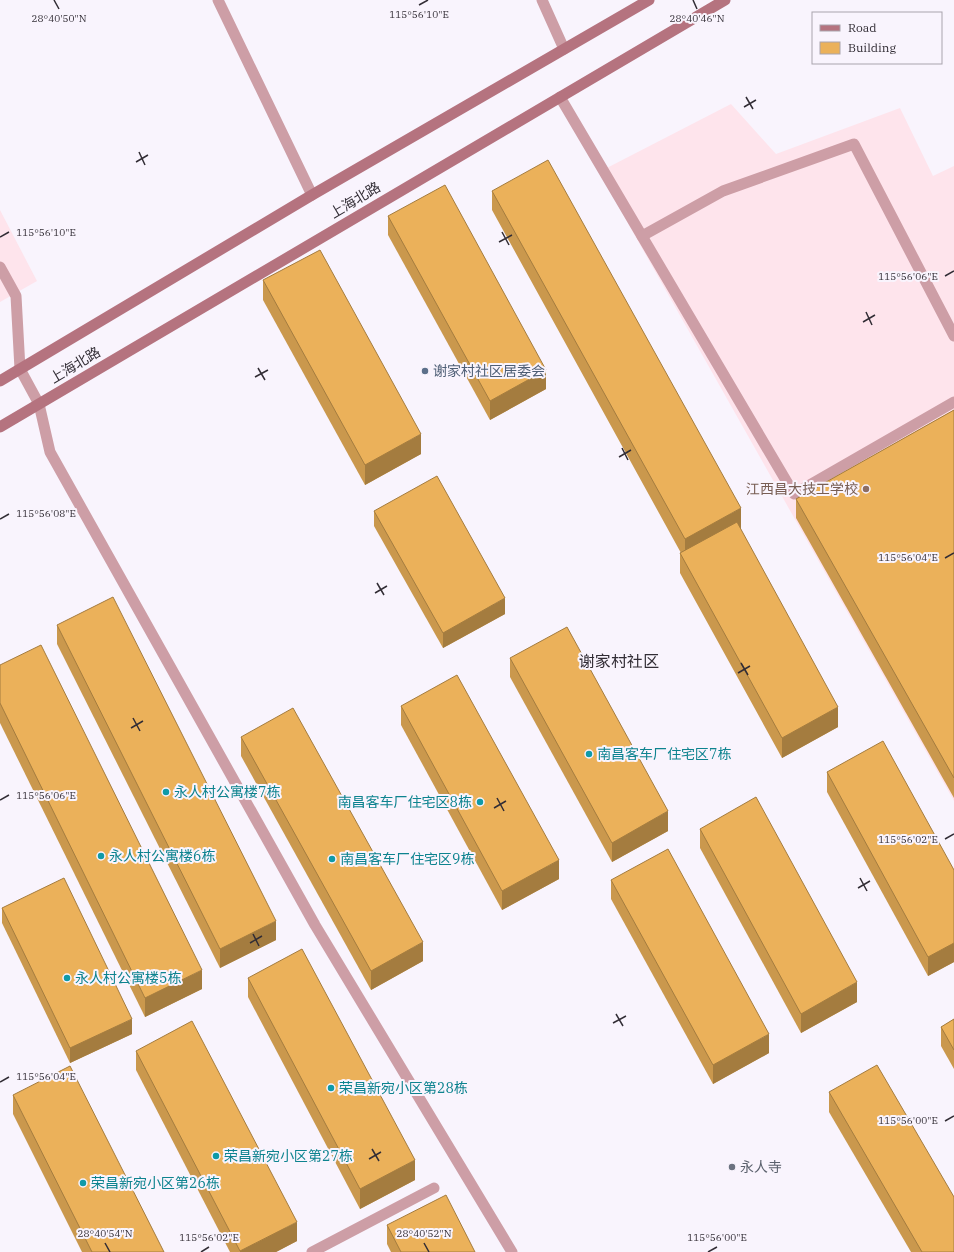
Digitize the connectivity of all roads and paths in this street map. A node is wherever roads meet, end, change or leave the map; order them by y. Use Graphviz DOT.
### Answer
graph roads {
  1 [pos="218,0"];
  2 [pos="542,0"];
  3 [pos="649,0"];
  4 [pos="725,0"];
  5 [pos="564,49"];
  6 [pos="560,97"];
  7 [pos="312,195"];
  8 [pos="642,236"];
  9 [pos="0,268"];
  10 [pos="954,336"];
  11 [pos="20,369"];
  12 [pos="0,381"];
  13 [pos="954,402"];
  14 [pos="39,404"];
  15 [pos="0,427"];
  16 [pos="434,1188"];
  17 [pos="312,1252"];
  18 [pos="512,1252"];
  1 -- 7 [label="lane"];
  2 -- 5 [label="lane"];
  3 -- 5 [label="main road, 上海北路"];
  4 -- 6 [label="main road, 上海北路"];
  5 -- 7 [label="main road, 上海北路"];
  6 -- 8 [label="lane"];
  6 -- 14 [label="main road, 上海北路"];
  7 -- 11 [label="main road, 上海北路"];
  8 -- 10 [label="lane"];
  8 -- 13 [label="lane"];
  9 -- 11 [label="lane"];
  11 -- 12 [label="main road, 上海北路"];
  11 -- 14 [label="lane"];
  14 -- 15 [label="main road, 上海北路"];
  14 -- 18 [label="lane"];
  16 -- 17 [label="lane"];
}
